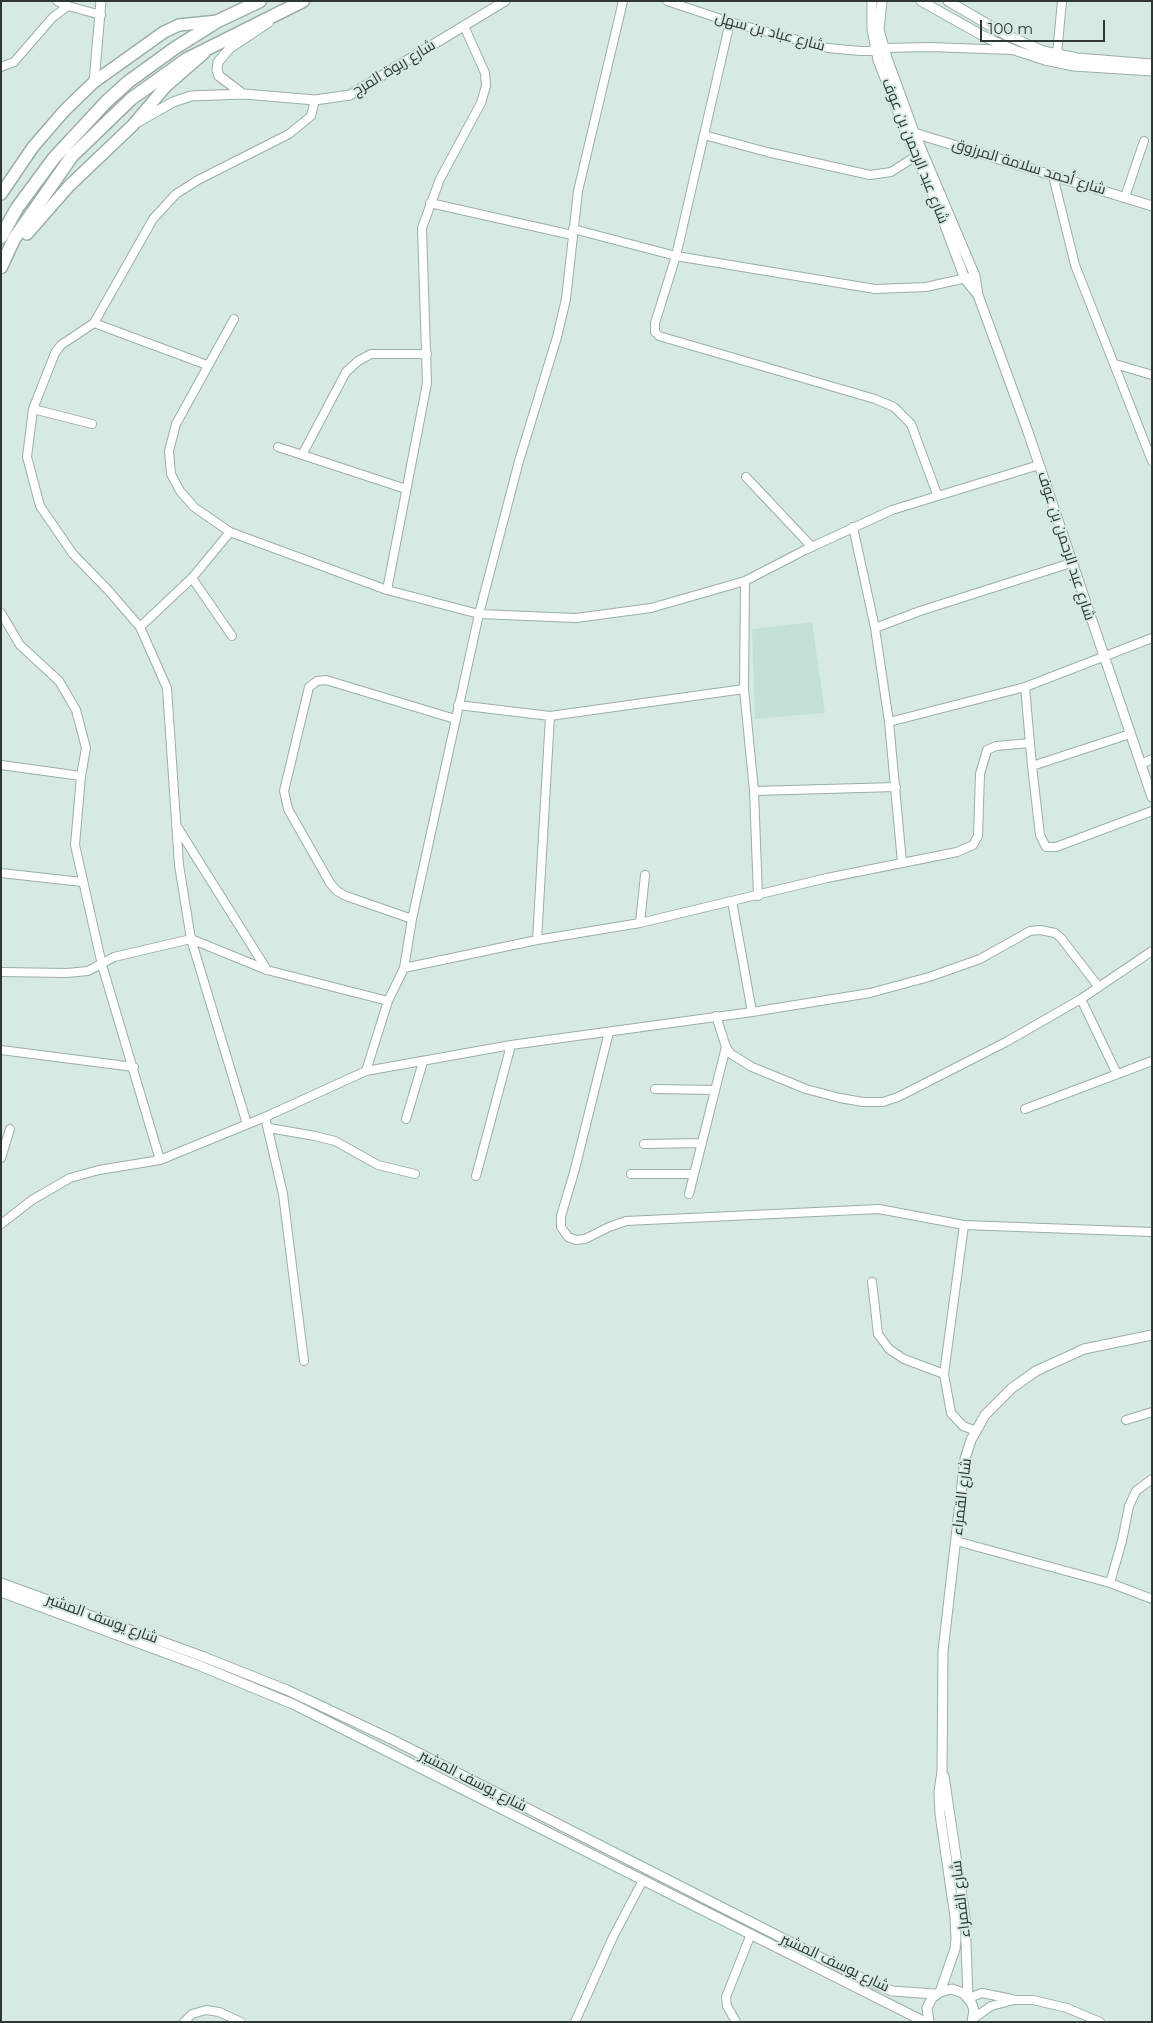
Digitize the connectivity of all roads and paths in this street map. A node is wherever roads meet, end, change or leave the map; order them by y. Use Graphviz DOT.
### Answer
graph roads {
  1 [pos="57,1"];
  2 [pos="102,1"];
  3 [pos="260,1"];
  4 [pos="303,1"];
  5 [pos="505,1"];
  6 [pos="623,1"];
  7 [pos="667,1"];
  8 [pos="872,1"];
  9 [pos="882,1"];
  10 [pos="921,1"];
  11 [pos="948,1"];
  12 [pos="1062,1"];
  13 [pos="68,6"];
  14 [pos="282,12"];
  15 [pos="101,14"];
  16 [pos="218,22"];
  17 [pos="730,22"];
  18 [pos="464,26"];
  19 [pos="211,47"];
  20 [pos="879,49"];
  21 [pos="1014,50"];
  22 [pos="1057,54"];
  23 [pos="1152,64"];
  24 [pos="1,67"];
  25 [pos="1152,71"];
  26 [pos="94,82"];
  27 [pos="244,94"];
  28 [pos="315,100"];
  29 [pos="133,125"];
  30 [pos="910,133"];
  31 [pos="704,135"];
  32 [pos="1144,140"];
  33 [pos="916,156"];
  34 [pos="1053,176"];
  35 [pos="1,194"];
  36 [pos="1125,197"];
  37 [pos="430,203"];
  38 [pos="1152,206"];
  39 [pos="572,232"];
  40 [pos="27,234"];
  41 [pos="1,236"];
  42 [pos="676,256"];
  43 [pos="1,267"];
  44 [pos="975,276"];
  45 [pos="964,279"];
  46 [pos="978,295"];
  47 [pos="234,319"];
  48 [pos="94,323"];
  49 [pos="427,354"];
  50 [pos="1115,364"];
  51 [pos="207,366"];
  52 [pos="1152,375"];
  53 [pos="33,409"];
  54 [pos="92,424"];
  55 [pos="278,447"];
  56 [pos="302,455"];
  57 [pos="1152,461"];
  58 [pos="1039,465"];
  59 [pos="746,478"];
  60 [pos="406,489"];
  61 [pos="938,494"];
  62 [pos="853,527"];
  63 [pos="230,532"];
  64 [pos="812,546"];
  65 [pos="1071,563"];
  66 [pos="192,578"];
  67 [pos="745,581"];
  68 [pos="387,590"];
  69 [pos="1,613"];
  70 [pos="479,614"];
  71 [pos="140,627"];
  72 [pos="876,628"];
  73 [pos="232,636"];
  74 [pos="1152,638"];
  75 [pos="1103,657"];
  76 [pos="1025,687"];
  77 [pos="744,689"];
  78 [pos="458,705"];
  79 [pos="550,716"];
  80 [pos="455,719"];
  81 [pos="888,722"];
  82 [pos="1130,734"];
  83 [pos="1030,743"];
  84 [pos="1152,759"];
  85 [pos="1141,764"];
  86 [pos="1,765"];
  87 [pos="1032,766"];
  88 [pos="81,776"];
  89 [pos="896,787"];
  90 [pos="754,791"];
  91 [pos="1152,797"];
  92 [pos="1152,811"];
  93 [pos="176,824"];
  94 [pos="902,862"];
  95 [pos="1,873"];
  96 [pos="645,875"];
  97 [pos="82,882"];
  98 [pos="758,896"];
  99 [pos="732,901"];
  100 [pos="412,919"];
  101 [pos="640,923"];
  102 [pos="191,939"];
  103 [pos="536,940"];
  104 [pos="1152,951"];
  105 [pos="102,965"];
  106 [pos="404,968"];
  107 [pos="266,970"];
  108 [pos="1,972"];
  109 [pos="1098,986"];
  110 [pos="1081,999"];
  111 [pos="388,1001"];
  112 [pos="752,1012"];
  113 [pos="716,1016"];
  114 [pos="609,1032"];
  115 [pos="511,1045"];
  116 [pos="726,1047"];
  117 [pos="1,1050"];
  118 [pos="1152,1061"];
  119 [pos="423,1062"];
  120 [pos="134,1067"];
  121 [pos="366,1071"];
  122 [pos="1117,1074"];
  123 [pos="655,1089"];
  124 [pos="715,1090"];
  125 [pos="1026,1109"];
  126 [pos="265,1117"];
  127 [pos="406,1119"];
  128 [pos="247,1124"];
  129 [pos="269,1128"];
  130 [pos="10,1129"];
  131 [pos="702,1143"];
  132 [pos="644,1144"];
  133 [pos="1,1158"];
  134 [pos="160,1160"];
  135 [pos="415,1174"];
  136 [pos="631,1174"];
  137 [pos="694,1174"];
  138 [pos="476,1176"];
  139 [pos="689,1194"];
  140 [pos="1,1224"];
  141 [pos="964,1225"];
  142 [pos="1152,1232"];
  143 [pos="872,1282"];
  144 [pos="1152,1335"];
  145 [pos="304,1361"];
  146 [pos="944,1374"];
  147 [pos="1152,1412"];
  148 [pos="1126,1420"];
  149 [pos="976,1431"];
  150 [pos="1152,1480"];
  151 [pos="956,1541"];
  152 [pos="1,1583"];
  153 [pos="1110,1583"];
  154 [pos="1,1592"];
  155 [pos="1152,1599"];
  156 [pos="942,1771"];
  157 [pos="643,1880"];
  158 [pos="750,1934"];
  159 [pos="938,1993"];
  160 [pos="968,1998"];
  161 [pos="1014,2000"];
  162 [pos="972,2020"];
  163 [pos="184,2022"];
  164 [pos="241,2022"];
  165 [pos="575,2022"];
  166 [pos="736,2022"];
  167 [pos="925,2022"];
  168 [pos="929,2022"];
  169 [pos="1100,2022"];
  1 -- 13 [label="street"];
  2 -- 15 [label="street"];
  3 -- 16 [label="highway"];
  4 -- 14 [label="highway"];
  5 -- 18 [label="street, شارع ربوة المرج"];
  6 -- 39 [label="street"];
  7 -- 17 [label="street, شارع عباد بن سهل"];
  8 -- 20 [label="street, شارع عبد الرحمن بن عوف"];
  9 -- 20 [label="street, شارع عبد الرحمن بن عوف"];
  10 -- 21 [label="street"];
  11 -- 22 [label="street"];
  12 -- 22 [label="street"];
  13 -- 15 [label="street"];
  13 -- 24 [label="street"];
  14 -- 19 [label="highway"];
  14 -- 27 [label="street"];
  15 -- 26 [label="street"];
  16 -- 26 [label="main road"];
  16 -- 41 [label="highway"];
  17 -- 20 [label="street, شارع عباد بن سهل"];
  17 -- 31 [label="street"];
  18 -- 28 [label="street, شارع ربوة المرج"];
  18 -- 37 [label="street"];
  19 -- 29 [label="main road"];
  19 -- 43 [label="highway"];
  20 -- 21 [label="street, شارع عباد بن سهل"];
  20 -- 30 [label="street, شارع عبد الرحمن بن عوف"];
  21 -- 25 [label="street"];
  22 -- 23 [label="street"];
  26 -- 35 [label="main road"];
  27 -- 28 [label="street, شارع ربوة المرج"];
  27 -- 29 [label="street, شارع ربوة المرج"];
  28 -- 48 [label="street"];
  29 -- 40 [label="main road"];
  30 -- 33 [label="street, شارع عبد الرحمن بن عوف"];
  30 -- 34 [label="street, شارع أحمد سلامة المرزوق"];
  30 -- 44 [label="street, شارع عبد الرحمن بن عوف"];
  31 -- 33 [label="street"];
  31 -- 42 [label="street"];
  32 -- 36 [label="street"];
  33 -- 45 [label="street, شارع عبد الرحمن بن عوف"];
  34 -- 36 [label="street, شارع أحمد سلامة المرزوق"];
  34 -- 50 [label="street"];
  36 -- 38 [label="street, شارع أحمد سلامة المرزوق"];
  37 -- 39 [label="street"];
  37 -- 49 [label="street"];
  39 -- 42 [label="street"];
  39 -- 70 [label="street"];
  42 -- 45 [label="street"];
  42 -- 61 [label="street"];
  44 -- 45 [label="street"];
  44 -- 46 [label="street, شارع عبد الرحمن بن عوف"];
  45 -- 46 [label="street, شارع عبد الرحمن بن عوف"];
  46 -- 58 [label="street, شارع عبد الرحمن بن عوف"];
  47 -- 51 [label="street"];
  48 -- 51 [label="street"];
  48 -- 53 [label="street"];
  49 -- 56 [label="street"];
  49 -- 60 [label="street"];
  50 -- 52 [label="street"];
  50 -- 57 [label="street"];
  51 -- 63 [label="street"];
  53 -- 54 [label="street"];
  53 -- 71 [label="street"];
  55 -- 56 [label="street"];
  56 -- 60 [label="street"];
  58 -- 61 [label="street"];
  58 -- 65 [label="street, شارع عبد الرحمن بن عوف"];
  59 -- 64 [label="street"];
  60 -- 68 [label="street"];
  61 -- 62 [label="street"];
  62 -- 64 [label="street"];
  62 -- 72 [label="street"];
  63 -- 66 [label="street"];
  63 -- 68 [label="street"];
  64 -- 67 [label="street"];
  65 -- 72 [label="street"];
  65 -- 75 [label="street, شارع عبد الرحمن بن عوف"];
  66 -- 71 [label="street"];
  66 -- 73 [label="street"];
  67 -- 70 [label="street"];
  67 -- 77 [label="street"];
  68 -- 70 [label="street"];
  69 -- 88 [label="street"];
  70 -- 78 [label="street"];
  71 -- 93 [label="street"];
  72 -- 81 [label="street"];
  74 -- 75 [label="street"];
  75 -- 76 [label="street"];
  75 -- 82 [label="street, شارع عبد الرحمن بن عوف"];
  76 -- 81 [label="street"];
  76 -- 83 [label="street"];
  77 -- 79 [label="street"];
  77 -- 90 [label="street"];
  78 -- 79 [label="street"];
  78 -- 80 [label="street"];
  79 -- 103 [label="street"];
  80 -- 100 [label="street"];
  80 -- 100 [label="street"];
  81 -- 89 [label="street"];
  82 -- 85 [label="street, شارع عبد الرحمن بن عوف"];
  82 -- 87 [label="street"];
  83 -- 87 [label="street"];
  83 -- 94 [label="street"];
  84 -- 85 [label="street"];
  85 -- 91 [label="street, شارع عبد الرحمن بن عوف"];
  86 -- 88 [label="street"];
  87 -- 92 [label="street"];
  88 -- 97 [label="street"];
  89 -- 90 [label="street"];
  89 -- 94 [label="street"];
  90 -- 98 [label="street"];
  93 -- 102 [label="street"];
  93 -- 107 [label="street"];
  94 -- 98 [label="street"];
  95 -- 97 [label="street"];
  96 -- 101 [label="street"];
  97 -- 105 [label="street"];
  98 -- 99 [label="street"];
  99 -- 101 [label="street"];
  99 -- 112 [label="street"];
  100 -- 106 [label="street"];
  101 -- 103 [label="street"];
  102 -- 105 [label="street"];
  102 -- 107 [label="street"];
  102 -- 128 [label="street"];
  103 -- 106 [label="street"];
  104 -- 109 [label="street"];
  105 -- 108 [label="street"];
  105 -- 120 [label="street"];
  106 -- 111 [label="street"];
  107 -- 111 [label="street"];
  109 -- 110 [label="street"];
  109 -- 112 [label="street"];
  110 -- 116 [label="street"];
  110 -- 122 [label="street"];
  111 -- 121 [label="street"];
  112 -- 113 [label="street"];
  113 -- 114 [label="street"];
  113 -- 116 [label="street"];
  114 -- 115 [label="street"];
  114 -- 141 [label="street"];
  115 -- 119 [label="street"];
  115 -- 138 [label="street"];
  116 -- 124 [label="street"];
  117 -- 120 [label="street"];
  118 -- 122 [label="street"];
  119 -- 121 [label="street"];
  119 -- 127 [label="street"];
  120 -- 134 [label="street"];
  121 -- 126 [label="street"];
  122 -- 125 [label="street"];
  123 -- 124 [label="street"];
  124 -- 131 [label="street"];
  126 -- 128 [label="street"];
  126 -- 129 [label="street"];
  128 -- 134 [label="street"];
  129 -- 135 [label="street"];
  129 -- 145 [label="street"];
  130 -- 133 [label="street"];
  131 -- 132 [label="street"];
  131 -- 137 [label="street"];
  134 -- 140 [label="street"];
  136 -- 137 [label="street"];
  137 -- 139 [label="street"];
  141 -- 142 [label="street"];
  141 -- 146 [label="street"];
  143 -- 146 [label="street"];
  144 -- 149 [label="street, شارع القمراء"];
  146 -- 149 [label="street"];
  147 -- 148 [label="street"];
  149 -- 151 [label="street, شارع القمراء"];
  150 -- 153 [label="street"];
  151 -- 153 [label="street"];
  151 -- 156 [label="street, شارع القمراء"];
  152 -- 159 [label="street, شارع يوسف المشير"];
  153 -- 155 [label="street"];
  154 -- 157 [label="street, شارع يوسف المشير"];
  156 -- 159 [label="street, شارع القمراء"];
  156 -- 160 [label="street, شارع القمراء"];
  157 -- 158 [label="street, شارع يوسف المشير"];
  157 -- 165 [label="street"];
  158 -- 166 [label="street"];
  158 -- 167 [label="street, شارع يوسف المشير"];
  159 -- 160 [label="street, شارع يوسف المشير"];
  159 -- 168 [label="street, شارع القمراء"];
  160 -- 161 [label="street"];
  160 -- 162 [label="street, شارع القمراء"];
  161 -- 162 [label="street"];
  161 -- 169 [label="street"];
  163 -- 164 [label="street"];
}
